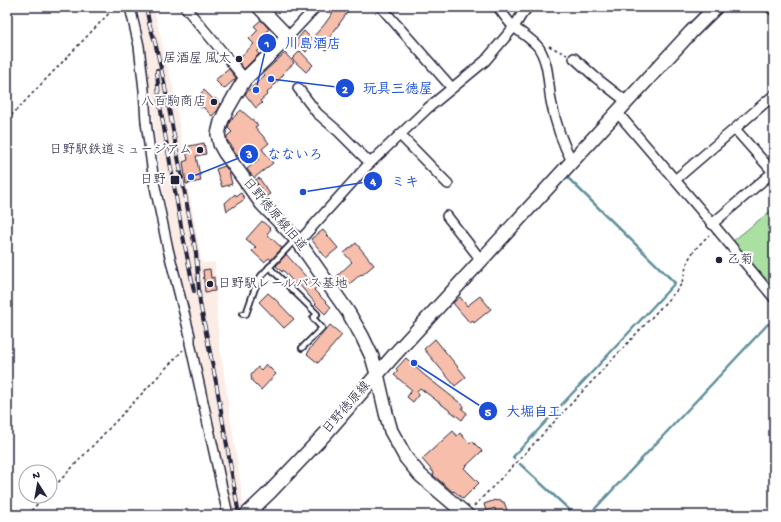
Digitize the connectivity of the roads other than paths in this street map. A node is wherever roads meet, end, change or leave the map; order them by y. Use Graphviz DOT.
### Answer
graph roads {
  1 [pos="130,7"];
  2 [pos="185,7"];
  3 [pos="259,7"];
  4 [pos="316,7"];
  5 [pos="381,7"];
  6 [pos="498,7"];
  7 [pos="528,7"];
  8 [pos="716,7"];
  9 [pos="770,7"];
  10 [pos="774,11"];
  11 [pos="514,27"];
  12 [pos="288,37"];
  13 [pos="574,58"];
  14 [pos="245,79"];
  15 [pos="298,88"];
  16 [pos="452,88"];
  17 [pos="774,95"];
  18 [pos="627,102"];
  19 [pos="618,112"];
  20 [pos="735,129"];
  21 [pos="400,135"];
  22 [pos="572,161"];
  23 [pos="370,163"];
  24 [pos="675,180"];
  25 [pos="448,184"];
  26 [pos="447,216"];
  27 [pos="714,226"];
  28 [pos="298,241"];
  29 [pos="481,260"];
  30 [pos="269,267"];
  31 [pos="774,298"];
  32 [pos="242,314"];
  33 [pos="302,348"];
  34 [pos="377,374"];
  35 [pos="228,515"];
  36 [pos="246,515"];
  37 [pos="466,515"];
  1 -- 35 [label="street"];
  2 -- 14 [label="street"];
  3 -- 12 [label="street"];
  4 -- 12 [label="street"];
  5 -- 16 [label="street"];
  6 -- 11 [label="street"];
  7 -- 11 [label="street"];
  8 -- 18 [label="street"];
  9 -- 10 [label="street"];
  11 -- 16 [label="street"];
  11 -- 22 [label="street"];
  12 -- 14 [label="street, 日野徳原線旧道"];
  13 -- 18 [label="street"];
  14 -- 28 [label="street, 日野徳原線旧道"];
  15 -- 23 [label="street"];
  16 -- 21 [label="street"];
  17 -- 20 [label="street"];
  18 -- 19 [label="street"];
  19 -- 22 [label="street"];
  19 -- 24 [label="street"];
  20 -- 24 [label="street"];
  20 -- 27 [label="street"];
  21 -- 23 [label="street"];
  21 -- 25 [label="street"];
  22 -- 29 [label="street"];
  23 -- 28 [label="street"];
  24 -- 27 [label="street"];
  26 -- 29 [label="street"];
  27 -- 31 [label="street"];
  28 -- 30 [label="lane"];
  28 -- 34 [label="street, 日野徳原線旧道"];
  29 -- 34 [label="street"];
  30 -- 32 [label="lane"];
  30 -- 33 [label="lane"];
  34 -- 36 [label="street, 日野徳原線"];
  34 -- 37 [label="street, 日野徳原線"];
}
